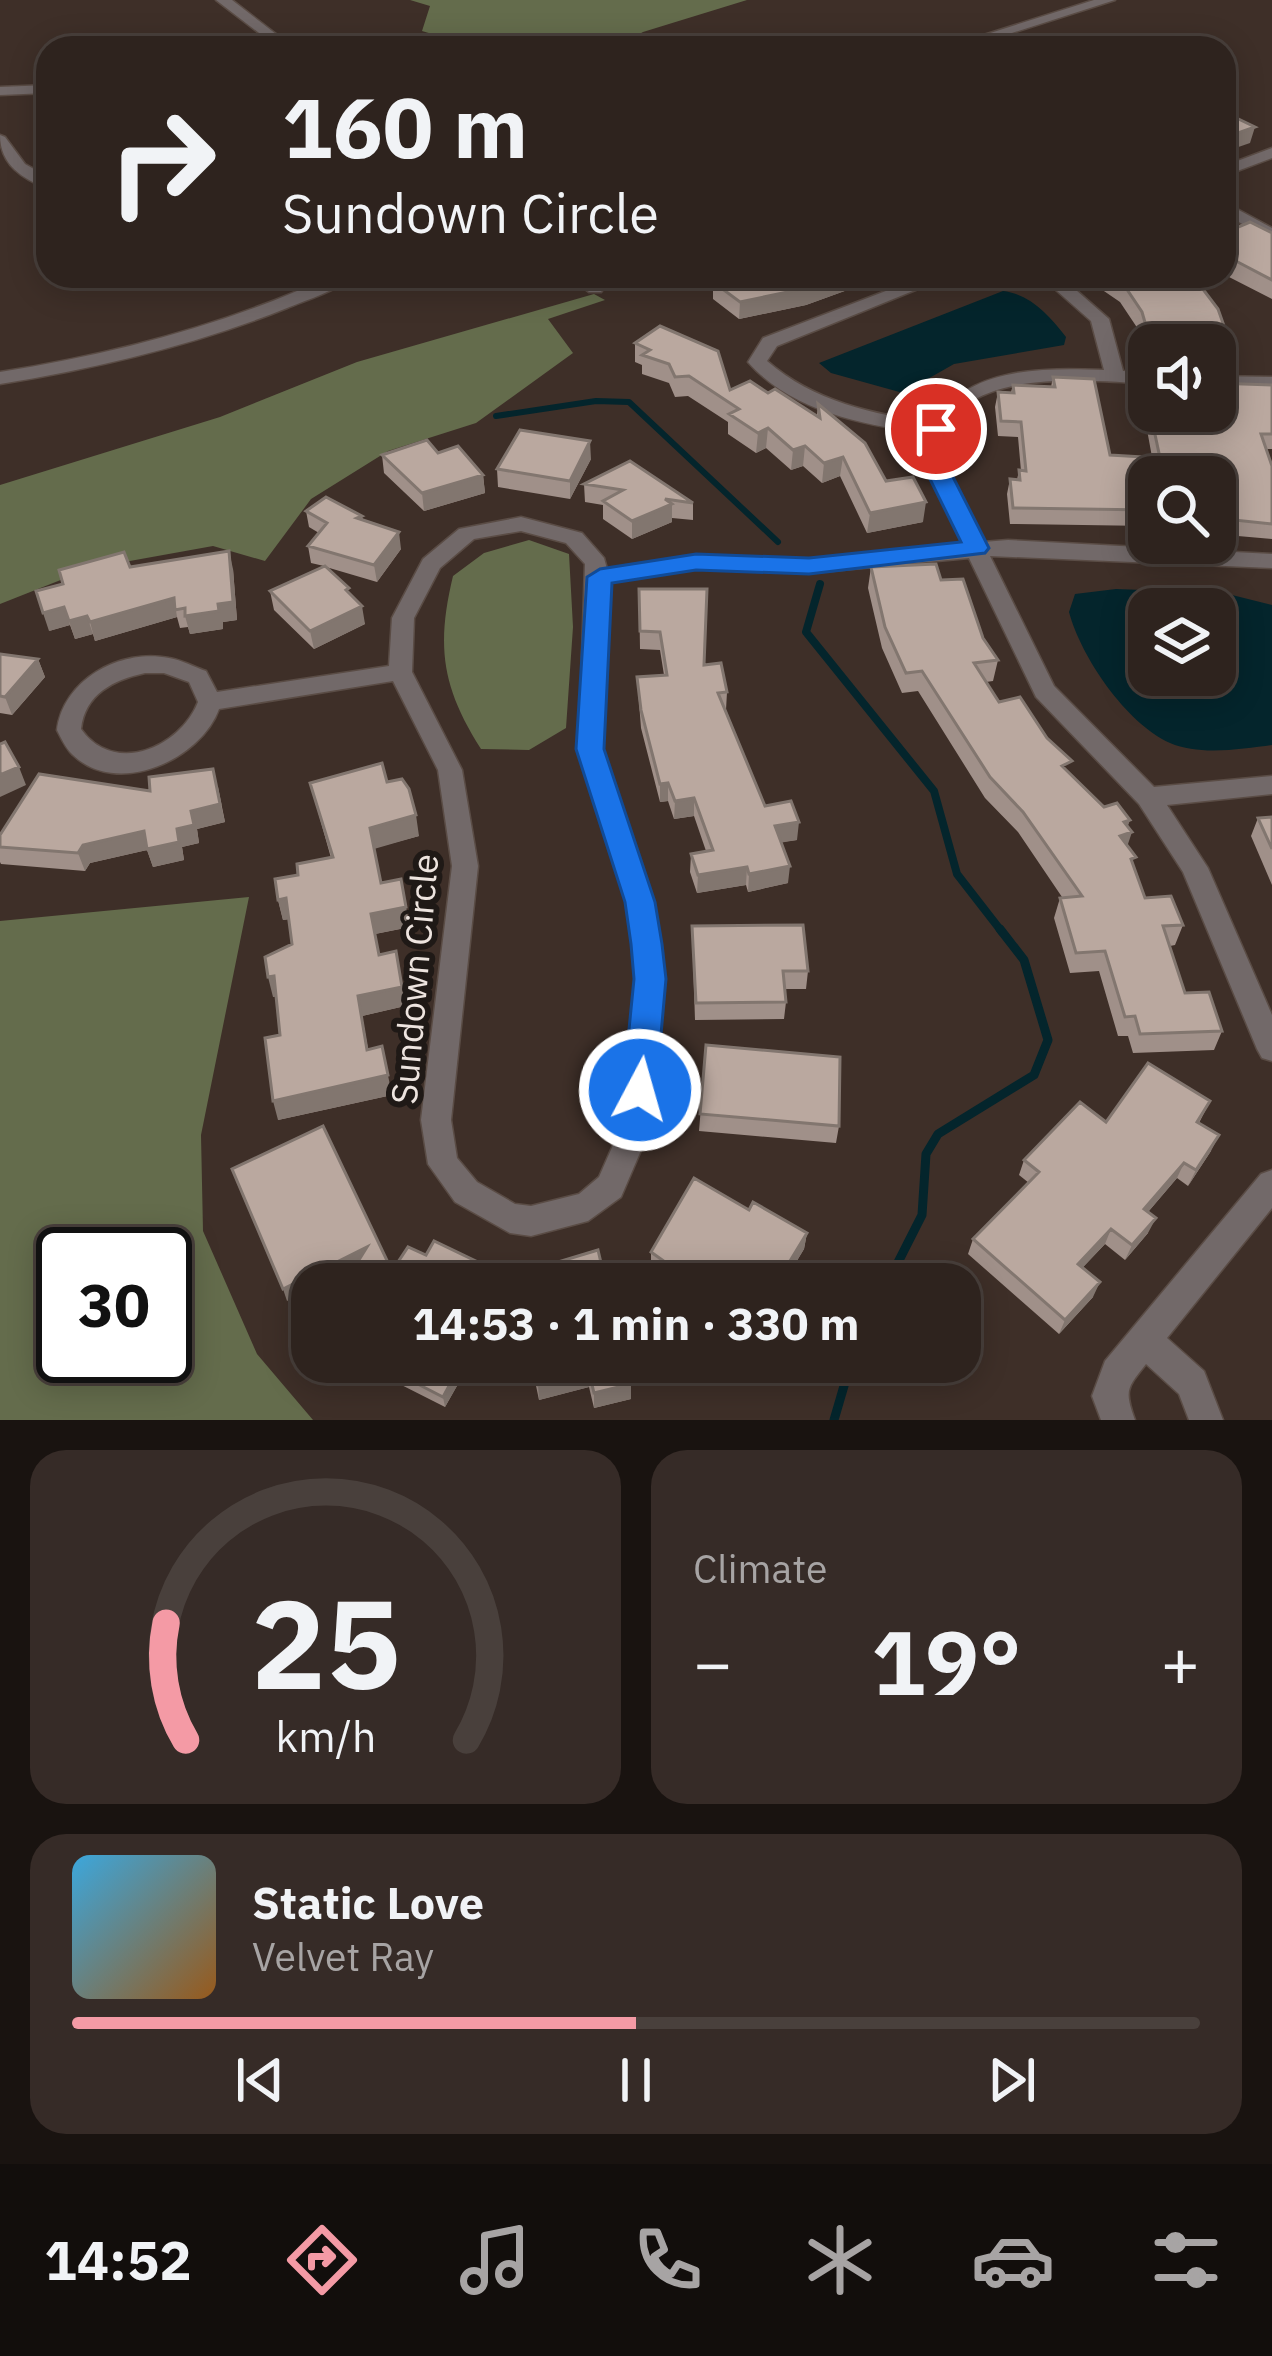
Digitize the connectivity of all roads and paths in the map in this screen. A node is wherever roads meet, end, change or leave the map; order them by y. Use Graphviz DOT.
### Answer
graph roads {
  1 [pos="224,0"];
  2 [pos="1108,0"];
  3 [pos="270,36"];
  4 [pos="990,36"];
  5 [pos="36,90"];
  6 [pos="5,91"];
  7 [pos="0,110"];
  8 [pos="0,140"];
  9 [pos="1272,153"];
  10 [pos="1236,166"];
  11 [pos="36,177"];
  12 [pos="1236,214"];
  13 [pos="1272,235"];
  14 [pos="317,288"];
  15 [pos="910,288"];
  16 [pos="1063,288"];
  17 [pos="742,341"];
  18 [pos="770,342"];
  19 [pos="1114,376"];
  20 [pos="1128,377"];
  21 [pos="0,378"];
  22 [pos="1236,382"];
  23 [pos="1272,383"];
  24 [pos="936,429"];
  25 [pos="976,548"];
  26 [pos="1266,563"];
  27 [pos="600,577"];
  28 [pos="400,671"];
  29 [pos="210,702"];
  30 [pos="1272,785"];
  31 [pos="1148,797"];
  32 [pos="1272,1049"];
  33 [pos="1272,1184"];
  34 [pos="1146,1341"];
  35 [pos="1118,1420"];
  36 [pos="1206,1420"];
  1 -- 3 [label="street"];
  2 -- 4 [label="street"];
  5 -- 6 [label="street"];
  6 -- 7 [label="street"];
  8 -- 11 [label="street"];
  9 -- 10 [label="street"];
  12 -- 13 [label="street"];
  14 -- 21 [label="street"];
  15 -- 18 [label="street"];
  16 -- 19 [label="street"];
  17 -- 18 [label="street"];
  18 -- 24 [label="street"];
  19 -- 20 [label="street"];
  19 -- 24 [label="street"];
  22 -- 23 [label="street"];
  24 -- 25 [label="street"];
  25 -- 26 [label="street"];
  25 -- 27 [label="street"];
  25 -- 31 [label="street"];
  27 -- 28 [label="street"];
  27 -- 28 [label="street, Sundown Circle"];
  28 -- 29 [label="street"];
  29 -- 29 [label="street"];
  30 -- 31 [label="street"];
  31 -- 32 [label="street"];
  33 -- 34 [label="street"];
  34 -- 35 [label="street"];
  34 -- 36 [label="street"];
}
